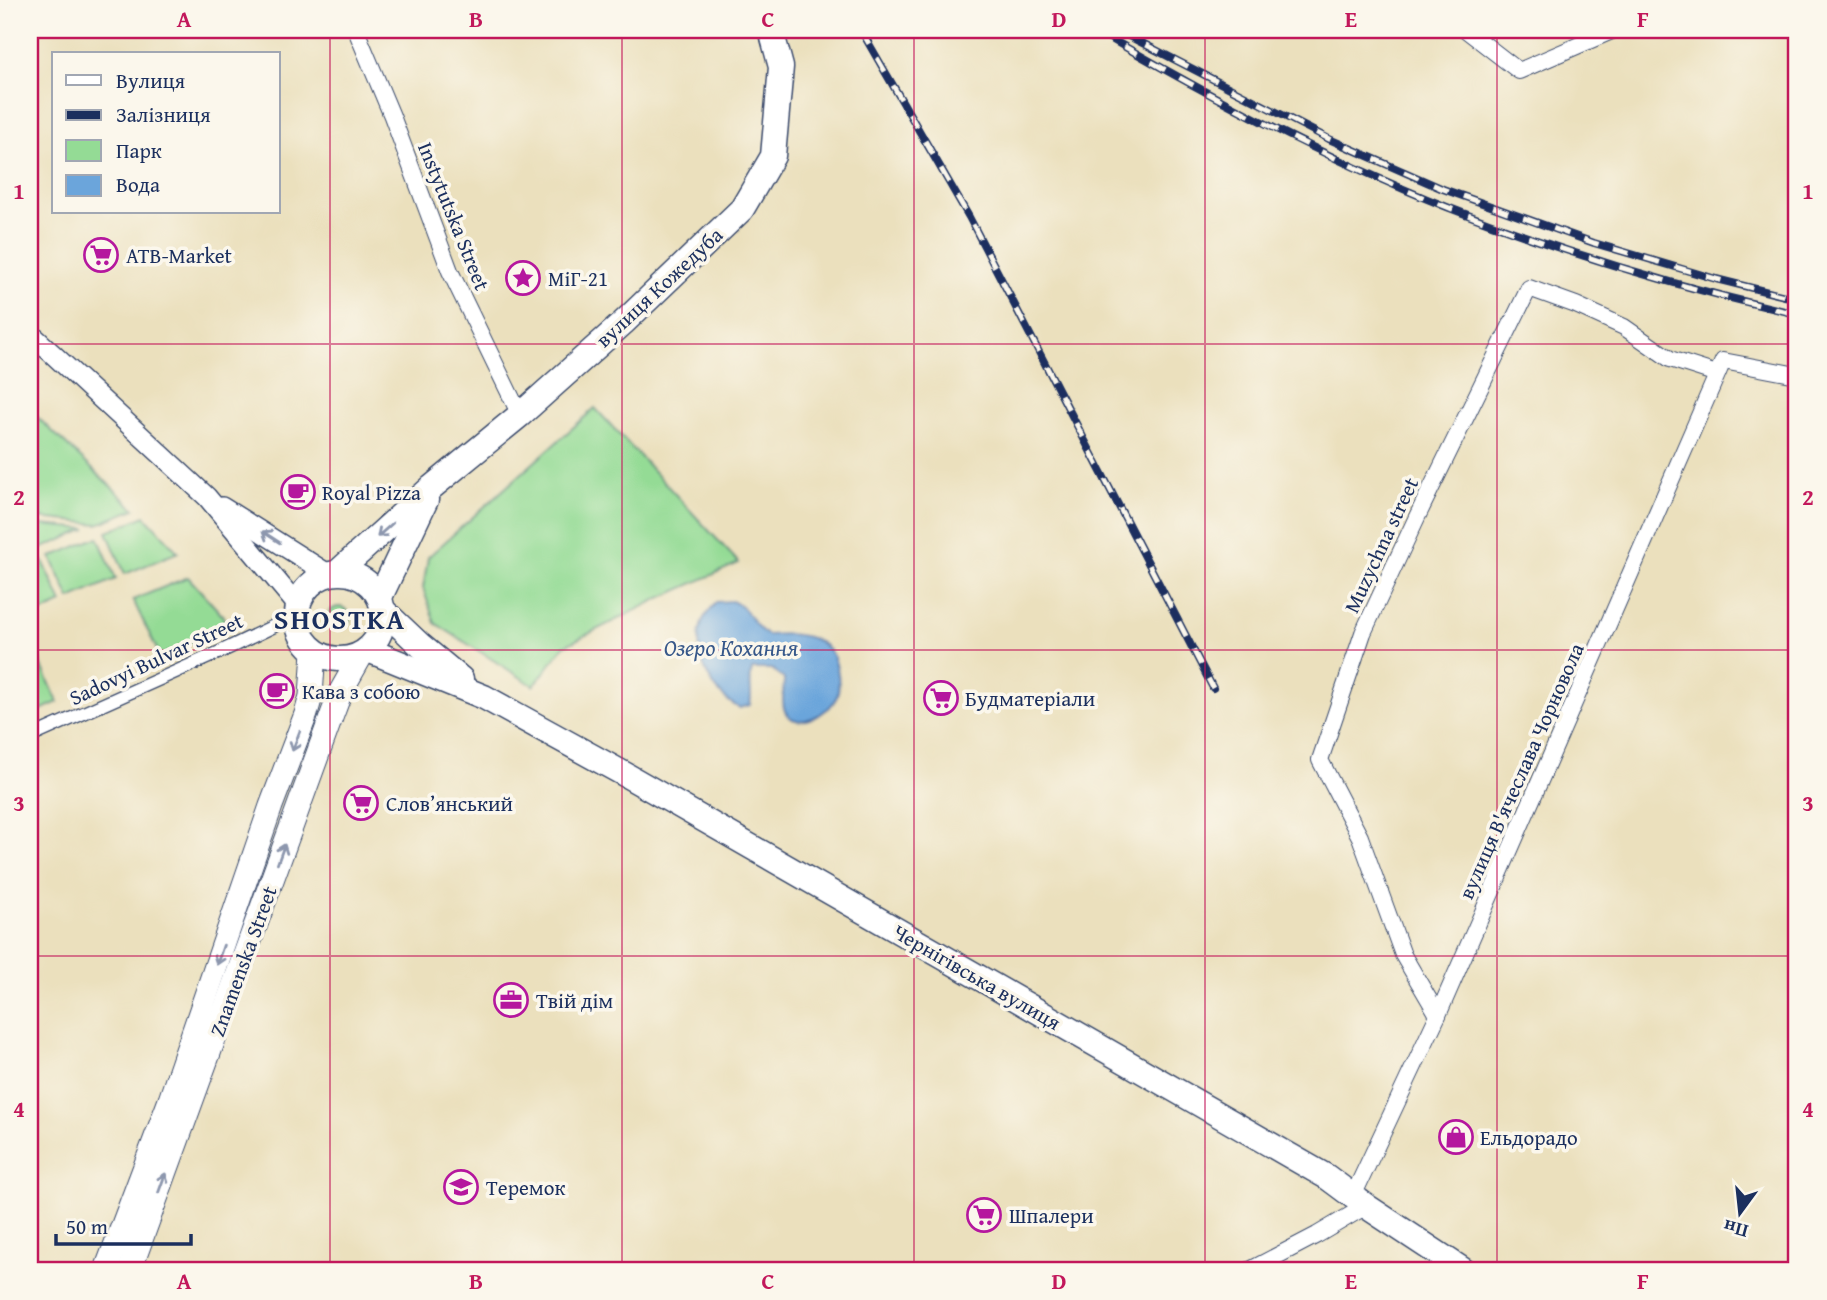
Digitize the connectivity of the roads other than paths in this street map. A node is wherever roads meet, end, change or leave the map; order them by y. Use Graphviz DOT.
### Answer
graph roads {
  1 [pos="356,30"];
  2 [pos="771,30"];
  3 [pos="1466,30"];
  4 [pos="1614,30"];
  5 [pos="30,333"];
  6 [pos="1720,368"];
  7 [pos="1797,375"];
  8 [pos="520,415"];
  9 [pos="432,487"];
  10 [pos="207,497"];
  11 [pos="333,573"];
  12 [pos="382,604"];
  13 [pos="297,611"];
  14 [pos="314,650"];
  15 [pos="365,652"];
  16 [pos="484,697"];
  17 [pos="30,737"];
  18 [pos="1438,1015"];
  19 [pos="1360,1201"];
  20 [pos="106,1270"];
  21 [pos="130,1270"];
  22 [pos="1250,1270"];
  23 [pos="1463,1270"];
  1 -- 8 [label="street, Instytutska Street"];
  2 -- 8 [label="main road, вулиця Кожедуба"];
  3 -- 4 [label="street"];
  5 -- 10 [label="street"];
  6 -- 7 [label="street"];
  6 -- 18 [label="street, вулиця В'ячеслава Чорновола"];
  6 -- 18 [label="street, Muzychna street"];
  8 -- 9 [label="main road, вулиця Кожедуба"];
  9 -- 11 [label="main road, вулиця Кожедуба, one-way"];
  9 -- 12 [label="main road, вулиця Кожедуба"];
  11 -- 10 [label="street, one-way"];
  10 -- 13 [label="street"];
  11 -- 12 [label="main road"];
  11 -- 13 [label="main road"];
  12 -- 15 [label="main road"];
  12 -- 16 [label="main road, Чернігівська вулиця"];
  13 -- 14 [label="main road"];
  13 -- 17 [label="street, Sadovyi Bulvar Street"];
  14 -- 15 [label="main road"];
  14 -- 20 [label="main road, Znamenska Street, one-way"];
  15 -- 16 [label="main road, Чернігівська вулиця"];
  21 -- 15 [label="main road, Znamenska Street, one-way"];
  16 -- 19 [label="main road, Чернігівська вулиця"];
  18 -- 19 [label="street, вулиця В'ячеслава Чорновола"];
  19 -- 22 [label="street"];
  19 -- 23 [label="main road, Чернігівська вулиця"];
}
